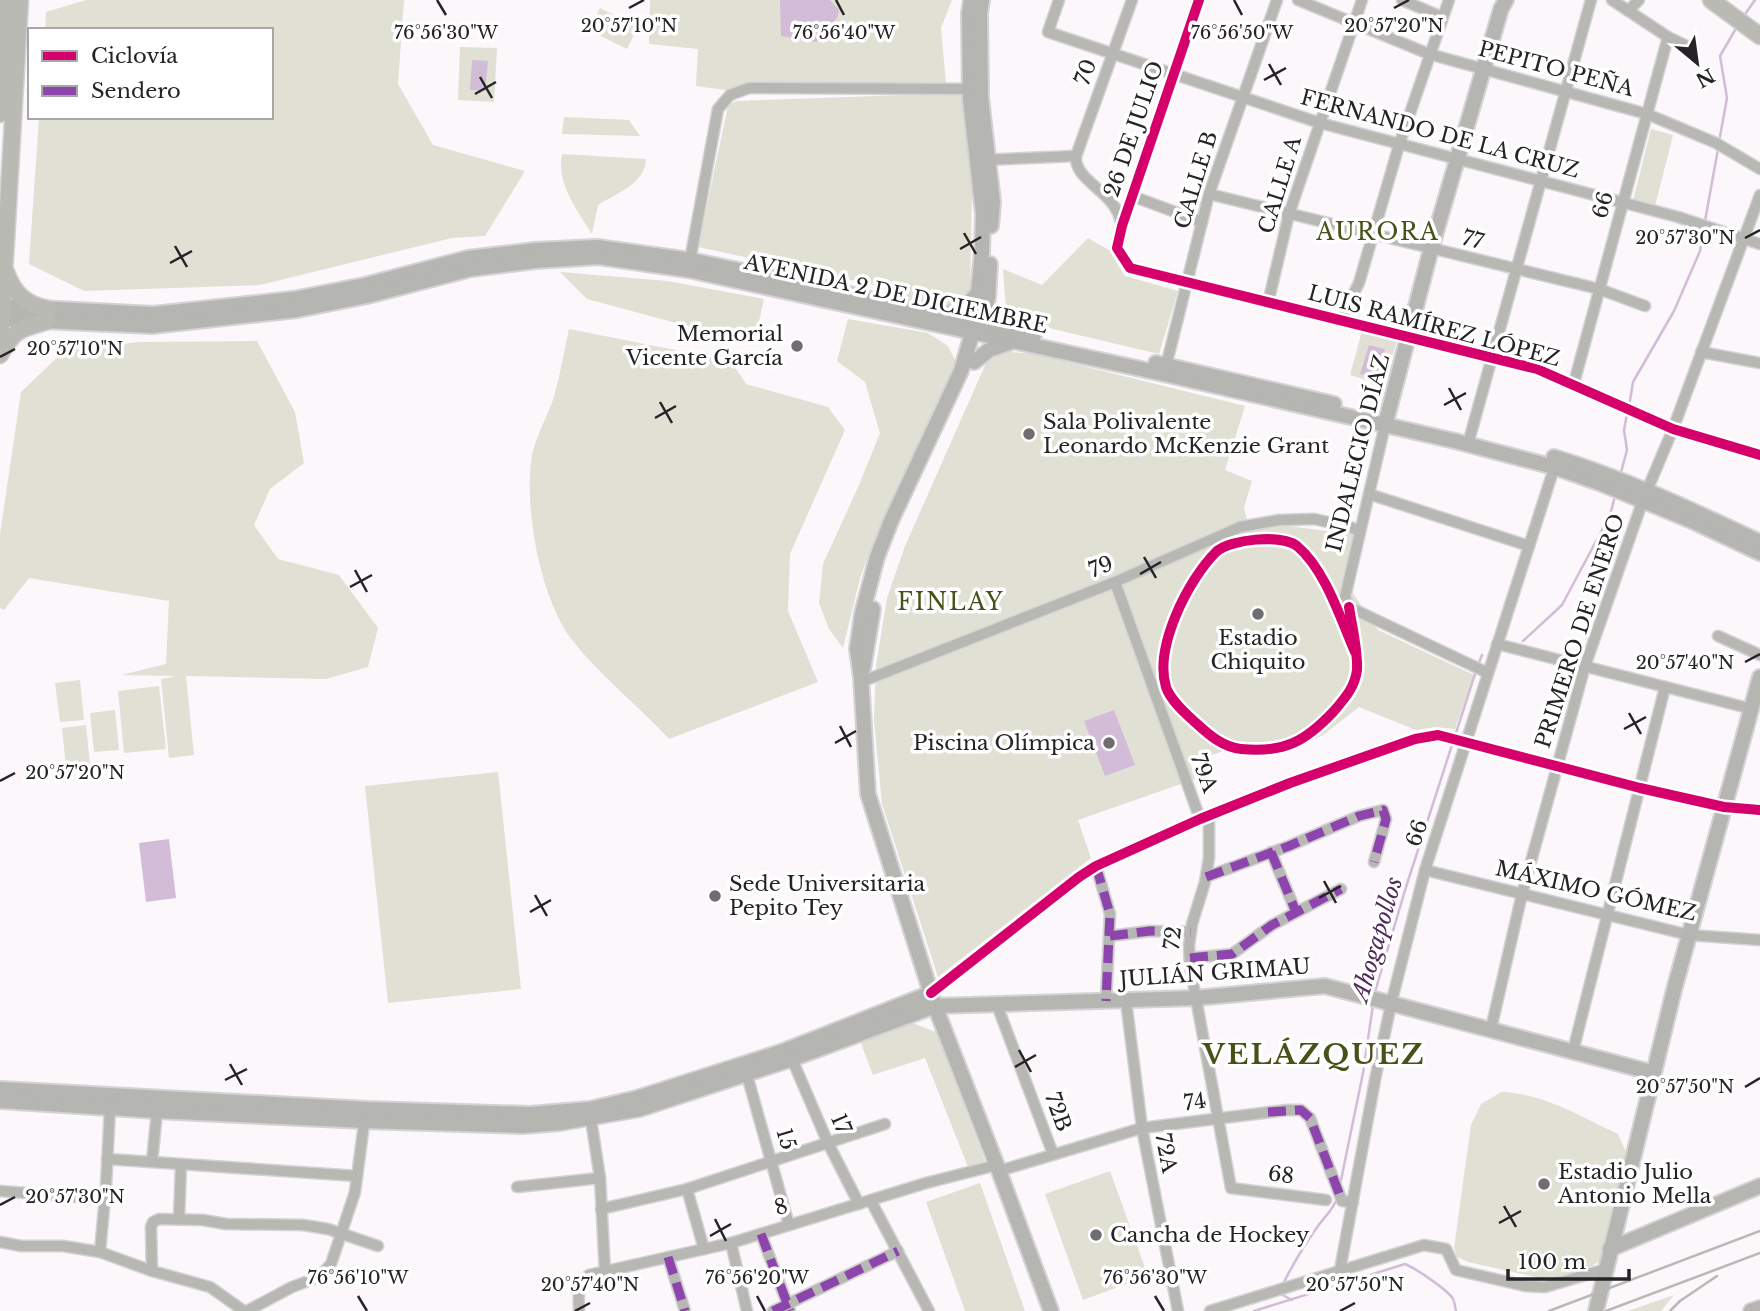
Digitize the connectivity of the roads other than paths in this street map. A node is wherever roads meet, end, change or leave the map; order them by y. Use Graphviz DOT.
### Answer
graph roads {
  1 [pos="6,0"];
  2 [pos="20,0"];
  3 [pos="971,0"];
  4 [pos="982,0"];
  5 [pos="1059,0"];
  6 [pos="1132,0"];
  7 [pos="1199,0"];
  8 [pos="1277,0"];
  9 [pos="1298,0"];
  10 [pos="1362,0"];
  11 [pos="1402,0"];
  12 [pos="1449,0"];
  13 [pos="1506,0"];
  14 [pos="1591,0"];
  15 [pos="1612,0"];
  16 [pos="1639,0"];
  17 [pos="1711,0"];
  18 [pos="1628,11"];
  19 [pos="1442,18"];
  20 [pos="1353,25"];
  21 [pos="1760,36"];
  22 [pos="1668,37"];
  23 [pos="1693,49"];
  24 [pos="1429,54"];
  25 [pos="1113,55"];
  26 [pos="1483,69"];
  27 [pos="1172,75"];
  28 [pos="976,89"];
  29 [pos="1565,92"];
  30 [pos="1242,99"];
  31 [pos="0,114"];
  32 [pos="1647,114"];
  33 [pos="1320,123"];
  34 [pos="1399,145"];
  35 [pos="1076,156"];
  36 [pos="982,160"];
  37 [pos="1457,160"];
  38 [pos="1760,169"];
  39 [pos="1541,182"];
  40 [pos="1209,194"];
  41 [pos="1760,195"];
  42 [pos="1132,196"];
  43 [pos="1624,203"];
  44 [pos="1289,214"];
  45 [pos="1202,222"];
  46 [pos="1122,226"];
  47 [pos="1373,234"];
  48 [pos="1743,238"];
  49 [pos="1760,244"];
  50 [pos="1431,249"];
  51 [pos="689,265"];
  52 [pos="4,268"];
  53 [pos="1130,268"];
  54 [pos="1517,271"];
  55 [pos="1187,282"];
  56 [pos="1599,289"];
  57 [pos="983,295"];
  58 [pos="1268,303"];
  59 [pos="1645,306"];
  60 [pos="1,313"];
  61 [pos="48,315"];
  62 [pos="1344,320"];
  63 [pos="943,322"];
  64 [pos="978,330"];
  65 [pos="1017,337"];
  66 [pos="1408,337"];
  67 [pos="0,342"];
  68 [pos="1701,352"];
  69 [pos="0,355"];
  70 [pos="1493,357"];
  71 [pos="969,363"];
  72 [pos="1760,363"];
  73 [pos="1165,370"];
  74 [pos="1574,383"];
  75 [pos="1386,420"];
  76 [pos="1673,429"];
  77 [pos="1470,440"];
  78 [pos="1760,455"];
  79 [pos="1555,462"];
  80 [pos="1369,494"];
  81 [pos="1642,494"];
  82 [pos="1360,531"];
  83 [pos="1760,542"];
  84 [pos="1529,546"];
  85 [pos="1760,553"];
  86 [pos="1115,582"];
  87 [pos="1718,636"];
  88 [pos="1497,644"];
  89 [pos="1760,655"];
  90 [pos="1585,666"];
  91 [pos="1480,669"];
  92 [pos="1760,677"];
  93 [pos="861,679"];
  94 [pos="1665,688"];
  95 [pos="1752,709"];
  96 [pos="1457,739"];
  97 [pos="1557,765"];
  98 [pos="1640,788"];
  99 [pos="1724,807"];
  100 [pos="1760,810"];
  101 [pos="1204,817"];
  102 [pos="1271,852"];
  103 [pos="1374,862"];
  104 [pos="1096,866"];
  105 [pos="1425,870"];
  106 [pos="1206,877"];
  107 [pos="1341,889"];
  108 [pos="1522,894"];
  109 [pos="1296,912"];
  110 [pos="1607,914"];
  111 [pos="1191,933"];
  112 [pos="1689,934"];
  113 [pos="1110,936"];
  114 [pos="1760,940"];
  115 [pos="1190,958"];
  116 [pos="926,976"];
  117 [pos="1195,998"];
  118 [pos="916,999"];
  119 [pos="933,1000"];
  120 [pos="1106,1001"];
  121 [pos="1126,1001"];
  122 [pos="1381,1001"];
  123 [pos="997,1005"];
  124 [pos="912,1014"];
  125 [pos="942,1024"];
  126 [pos="1490,1029"];
  127 [pos="1573,1051"];
  128 [pos="792,1059"];
  129 [pos="746,1069"];
  130 [pos="1654,1073"];
  131 [pos="0,1088"];
  132 [pos="0,1101"];
  133 [pos="179,1105"];
  134 [pos="110,1107"];
  135 [pos="157,1111"];
  136 [pos="590,1114"];
  137 [pos="366,1115"];
  138 [pos="1218,1118"];
  139 [pos="885,1124"];
  140 [pos="1142,1128"];
  141 [pos="828,1143"];
  142 [pos="1053,1154"];
  143 [pos="107,1159"];
  144 [pos="152,1162"];
  145 [pos="773,1163"];
  146 [pos="181,1164"];
  147 [pos="998,1168"];
  148 [pos="357,1176"];
  149 [pos="600,1178"];
  150 [pos="1760,1186"];
  151 [pos="517,1187"];
  152 [pos="1231,1188"];
  153 [pos="687,1189"];
  154 [pos="0,1192"];
  155 [pos="105,1199"];
  156 [pos="1326,1200"];
  157 [pos="871,1201"];
  158 [pos="1347,1202"];
  159 [pos="859,1204"];
  160 [pos="601,1209"];
  161 [pos="179,1219"];
  162 [pos="1616,1222"];
  163 [pos="789,1225"];
  164 [pos="341,1233"];
  165 [pos="761,1234"];
  166 [pos="1628,1240"];
  167 [pos="0,1242"];
  168 [pos="731,1242"];
  169 [pos="378,1246"];
  170 [pos="704,1249"];
  171 [pos="1610,1249"];
  172 [pos="898,1251"];
  173 [pos="100,1252"];
  174 [pos="668,1258"];
  175 [pos="1605,1269"];
  176 [pos="1340,1270"];
  177 [pos="152,1271"];
  178 [pos="605,1272"];
  179 [pos="266,1301"];
  180 [pos="789,1308"];
  181 [pos="1760,1308"];
  182 [pos="246,1311"];
  183 [pos="272,1311"];
  184 [pos="579,1311"];
  185 [pos="685,1311"];
  186 [pos="747,1311"];
  187 [pos="773,1311"];
  188 [pos="929,1311"];
  189 [pos="1051,1311"];
  190 [pos="1178,1311"];
  191 [pos="1210,1311"];
  192 [pos="1596,1311"];
  193 [pos="1751,1311"];
  1 -- 31 [label="main road"];
  2 -- 52 [label="main road"];
  3 -- 28 [label="main road"];
  4 -- 28 [label="main road"];
  5 -- 25 [label="street, FERNANDO DE LA CRUZ"];
  6 -- 25 [label="street, 70"];
  7 -- 27 [label="street, 26 DE JULIO"];
  8 -- 30 [label="street, CALLE B"];
  9 -- 20 [label="street, PEPITO PEÑA"];
  10 -- 20 [label="street, CALLE A"];
  11 -- 19 [label="street"];
  12 -- 19 [label="street"];
  13 -- 26 [label="main road, INDALECIO DÍAZ"];
  14 -- 29 [label="street"];
  15 -- 18 [label="street"];
  16 -- 18 [label="street"];
  17 -- 21 [label="main road"];
  18 -- 22 [label="street"];
  19 -- 24 [label="street"];
  20 -- 24 [label="street, PEPITO PEÑA"];
  20 -- 33 [label="street, CALLE A"];
  22 -- 23 [label="street"];
  22 -- 32 [label="street, 66"];
  24 -- 26 [label="street, PEPITO PEÑA"];
  24 -- 34 [label="street"];
  25 -- 27 [label="street, FERNANDO DE LA CRUZ"];
  25 -- 35 [label="street, 70"];
  26 -- 29 [label="street, PEPITO PEÑA"];
  26 -- 37 [label="main road, INDALECIO DÍAZ"];
  27 -- 30 [label="street, FERNANDO DE LA CRUZ"];
  27 -- 42 [label="street, 26 DE JULIO"];
  28 -- 36 [label="main road"];
  28 -- 51 [label="street"];
  29 -- 32 [label="street, PEPITO PEÑA"];
  29 -- 39 [label="street"];
  30 -- 33 [label="street, FERNANDO DE LA CRUZ"];
  30 -- 40 [label="street, CALLE B"];
  32 -- 38 [label="street, PEPITO PEÑA"];
  32 -- 43 [label="street, 66"];
  33 -- 34 [label="street, FERNANDO DE LA CRUZ"];
  33 -- 44 [label="street, CALLE A"];
  34 -- 37 [label="street, FERNANDO DE LA CRUZ"];
  34 -- 47 [label="street"];
  35 -- 36 [label="street"];
  35 -- 46 [label="street"];
  36 -- 57 [label="main road"];
  37 -- 39 [label="street, FERNANDO DE LA CRUZ"];
  37 -- 50 [label="main road, INDALECIO DÍAZ"];
  39 -- 43 [label="street, FERNANDO DE LA CRUZ"];
  39 -- 54 [label="street"];
  40 -- 44 [label="street, 77"];
  40 -- 45 [label="street, CALLE B"];
  41 -- 48 [label="street, PRIMERO DE ENERO"];
  42 -- 45 [label="street"];
  42 -- 46 [label="street, 26 DE JULIO"];
  43 -- 48 [label="street, FERNANDO DE LA CRUZ"];
  43 -- 56 [label="street, 66"];
  44 -- 47 [label="street, 77"];
  44 -- 58 [label="street, CALLE A"];
  45 -- 55 [label="street, CALLE B"];
  46 -- 53 [label="street, 26 DE JULIO"];
  47 -- 50 [label="street, 77"];
  47 -- 62 [label="street"];
  48 -- 49 [label="street, FERNANDO DE LA CRUZ"];
  48 -- 68 [label="street, PRIMERO DE ENERO"];
  50 -- 54 [label="street, 77"];
  50 -- 66 [label="main road, INDALECIO DÍAZ"];
  51 -- 61 [label="main road, AVENIDA 2 DE DICIEMBRE"];
  51 -- 63 [label="main road, AVENIDA 2 DE DICIEMBRE"];
  52 -- 60 [label="main road"];
  52 -- 61 [label="main road"];
  53 -- 55 [label="street, LUIS RAMÍREZ LÓPEZ"];
  54 -- 56 [label="street, 77"];
  54 -- 70 [label="street"];
  55 -- 58 [label="street, LUIS RAMÍREZ LÓPEZ"];
  55 -- 73 [label="street, CALLE B"];
  56 -- 59 [label="street, 77"];
  56 -- 74 [label="street, 66"];
  57 -- 63 [label="main road"];
  57 -- 64 [label="main road"];
  57 -- 65 [label="main road"];
  58 -- 62 [label="street, LUIS RAMÍREZ LÓPEZ"];
  60 -- 61 [label="main road, AVENIDA 2 DE DICIEMBRE"];
  60 -- 67 [label="main road"];
  61 -- 69 [label="main road"];
  62 -- 66 [label="street, LUIS RAMÍREZ LÓPEZ"];
  63 -- 64 [label="main road, AVENIDA 2 DE DICIEMBRE"];
  63 -- 71 [label="main road"];
  64 -- 65 [label="main road, AVENIDA 2 DE DICIEMBRE"];
  64 -- 71 [label="main road"];
  65 -- 71 [label="main road"];
  65 -- 73 [label="main road, AVENIDA 2 DE DICIEMBRE"];
  66 -- 70 [label="street, LUIS RAMÍREZ LÓPEZ"];
  66 -- 75 [label="main road, INDALECIO DÍAZ"];
  68 -- 72 [label="street"];
  68 -- 76 [label="street, PRIMERO DE ENERO"];
  70 -- 74 [label="street, LUIS RAMÍREZ LÓPEZ"];
  70 -- 77 [label="street"];
  71 -- 93 [label="main road"];
  73 -- 75 [label="main road, AVENIDA 2 DE DICIEMBRE"];
  74 -- 76 [label="street, LUIS RAMÍREZ LÓPEZ"];
  75 -- 77 [label="main road, AVENIDA 2 DE DICIEMBRE"];
  75 -- 80 [label="street, INDALECIO DÍAZ"];
  76 -- 78 [label="street, LUIS RAMÍREZ LÓPEZ"];
  76 -- 81 [label="street, PRIMERO DE ENERO"];
  77 -- 79 [label="main road, AVENIDA 2 DE DICIEMBRE"];
  79 -- 81 [label="main road, AVENIDA 2 DE DICIEMBRE"];
  79 -- 84 [label="street, 66"];
  80 -- 82 [label="street, INDALECIO DÍAZ"];
  80 -- 84 [label="street"];
  81 -- 83 [label="main road, AVENIDA 2 DE DICIEMBRE"];
  81 -- 85 [label="main road, AVENIDA 2 DE DICIEMBRE"];
  81 -- 90 [label="street, PRIMERO DE ENERO"];
  82 -- 86 [label="street, 79"];
  82 -- 91 [label="street, INDALECIO DÍAZ"];
  84 -- 88 [label="street, 66"];
  86 -- 93 [label="street, 79"];
  86 -- 101 [label="street, 79A"];
  87 -- 89 [label="street"];
  88 -- 90 [label="street"];
  88 -- 91 [label="street, 66"];
  90 -- 94 [label="street"];
  90 -- 97 [label="street, PRIMERO DE ENERO"];
  91 -- 96 [label="street, 66"];
  92 -- 95 [label="main road"];
  93 -- 116 [label="main road"];
  94 -- 95 [label="street"];
  94 -- 98 [label="street"];
  95 -- 99 [label="main road"];
  96 -- 97 [label="street"];
  96 -- 101 [label="street"];
  96 -- 105 [label="street, 66"];
  97 -- 98 [label="street"];
  97 -- 108 [label="street, PRIMERO DE ENERO"];
  98 -- 99 [label="street"];
  98 -- 110 [label="street"];
  99 -- 100 [label="street"];
  99 -- 112 [label="main road"];
  101 -- 104 [label="street"];
  101 -- 106 [label="street, 72"];
  102 -- 103 [label="street"];
  102 -- 106 [label="street"];
  102 -- 109 [label="street"];
  104 -- 113 [label="street"];
  104 -- 119 [label="street"];
  105 -- 108 [label="street, MÁXIMO GÓMEZ"];
  105 -- 122 [label="street, 66"];
  106 -- 111 [label="street, 72"];
  107 -- 109 [label="street"];
  108 -- 110 [label="street, MÁXIMO GÓMEZ"];
  108 -- 126 [label="street, PRIMERO DE ENERO"];
  109 -- 115 [label="street"];
  110 -- 112 [label="street, MÁXIMO GÓMEZ"];
  110 -- 127 [label="street"];
  111 -- 113 [label="street"];
  111 -- 115 [label="street, 72"];
  112 -- 114 [label="street, MÁXIMO GÓMEZ"];
  112 -- 130 [label="main road"];
  113 -- 120 [label="street"];
  115 -- 117 [label="street, 72"];
  116 -- 118 [label="main road"];
  116 -- 119 [label="main road"];
  117 -- 121 [label="main road, JULIÁN GRIMAU"];
  117 -- 122 [label="main road, JULIÁN GRIMAU"];
  117 -- 138 [label="street, 72"];
  118 -- 119 [label="main road"];
  118 -- 129 [label="main road"];
  119 -- 123 [label="main road, JULIÁN GRIMAU"];
  119 -- 124 [label="main road"];
  119 -- 125 [label="main road"];
  120 -- 121 [label="main road, JULIÁN GRIMAU"];
  120 -- 123 [label="main road, JULIÁN GRIMAU"];
  121 -- 140 [label="street, 72A"];
  122 -- 126 [label="main road, JULIÁN GRIMAU"];
  122 -- 158 [label="street, 66"];
  123 -- 142 [label="street, 72B"];
  124 -- 125 [label="main road"];
  124 -- 128 [label="main road"];
  125 -- 147 [label="main road"];
  126 -- 127 [label="main road, JULIÁN GRIMAU"];
  127 -- 130 [label="main road, JULIÁN GRIMAU"];
  128 -- 129 [label="main road"];
  128 -- 141 [label="street, 17"];
  129 -- 136 [label="main road"];
  129 -- 145 [label="street, 15"];
  130 -- 162 [label="main road"];
  131 -- 133 [label="main road"];
  132 -- 134 [label="main road"];
  133 -- 135 [label="main road"];
  133 -- 137 [label="main road"];
  134 -- 135 [label="main road"];
  134 -- 143 [label="street"];
  135 -- 144 [label="street"];
  136 -- 137 [label="main road"];
  136 -- 149 [label="street"];
  137 -- 148 [label="street"];
  138 -- 140 [label="street, 74"];
  138 -- 152 [label="street, 72"];
  138 -- 158 [label="street, 74"];
  139 -- 141 [label="street"];
  140 -- 142 [label="street, 74"];
  140 -- 190 [label="street, 72A"];
  141 -- 145 [label="street"];
  141 -- 159 [label="street, 17"];
  142 -- 147 [label="street, 74"];
  143 -- 144 [label="street"];
  143 -- 155 [label="street"];
  144 -- 146 [label="street"];
  145 -- 153 [label="street"];
  145 -- 163 [label="street, 15"];
  146 -- 148 [label="street"];
  146 -- 161 [label="street"];
  147 -- 157 [label="street, 8"];
  147 -- 189 [label="main road"];
  148 -- 164 [label="street"];
  149 -- 151 [label="street"];
  149 -- 160 [label="street"];
  150 -- 166 [label="main road"];
  152 -- 156 [label="street, 68"];
  153 -- 160 [label="street"];
  153 -- 170 [label="street"];
  154 -- 155 [label="street"];
  155 -- 173 [label="street"];
  157 -- 159 [label="street, 8"];
  157 -- 172 [label="street"];
  158 -- 176 [label="street, 66"];
  159 -- 163 [label="street, 8"];
  160 -- 178 [label="street"];
  161 -- 164 [label="street"];
  161 -- 177 [label="street"];
  162 -- 166 [label="main road"];
  162 -- 171 [label="main road"];
  163 -- 165 [label="street, 8"];
  164 -- 169 [label="street"];
  164 -- 179 [label="street"];
  165 -- 168 [label="street, 8"];
  165 -- 180 [label="street"];
  166 -- 171 [label="main road"];
  167 -- 173 [label="street"];
  168 -- 170 [label="street, 8"];
  168 -- 186 [label="street"];
  170 -- 174 [label="street, 8"];
  171 -- 175 [label="main road"];
  172 -- 180 [label="street"];
  172 -- 188 [label="street"];
  173 -- 177 [label="street"];
  174 -- 178 [label="street, 8"];
  174 -- 185 [label="street"];
  175 -- 176 [label="street"];
  175 -- 192 [label="main road"];
  176 -- 191 [label="street"];
  177 -- 182 [label="street"];
  178 -- 184 [label="street, 8"];
  179 -- 182 [label="street"];
  179 -- 183 [label="street"];
  180 -- 187 [label="street"];
  181 -- 193 [label="main road"];
}
